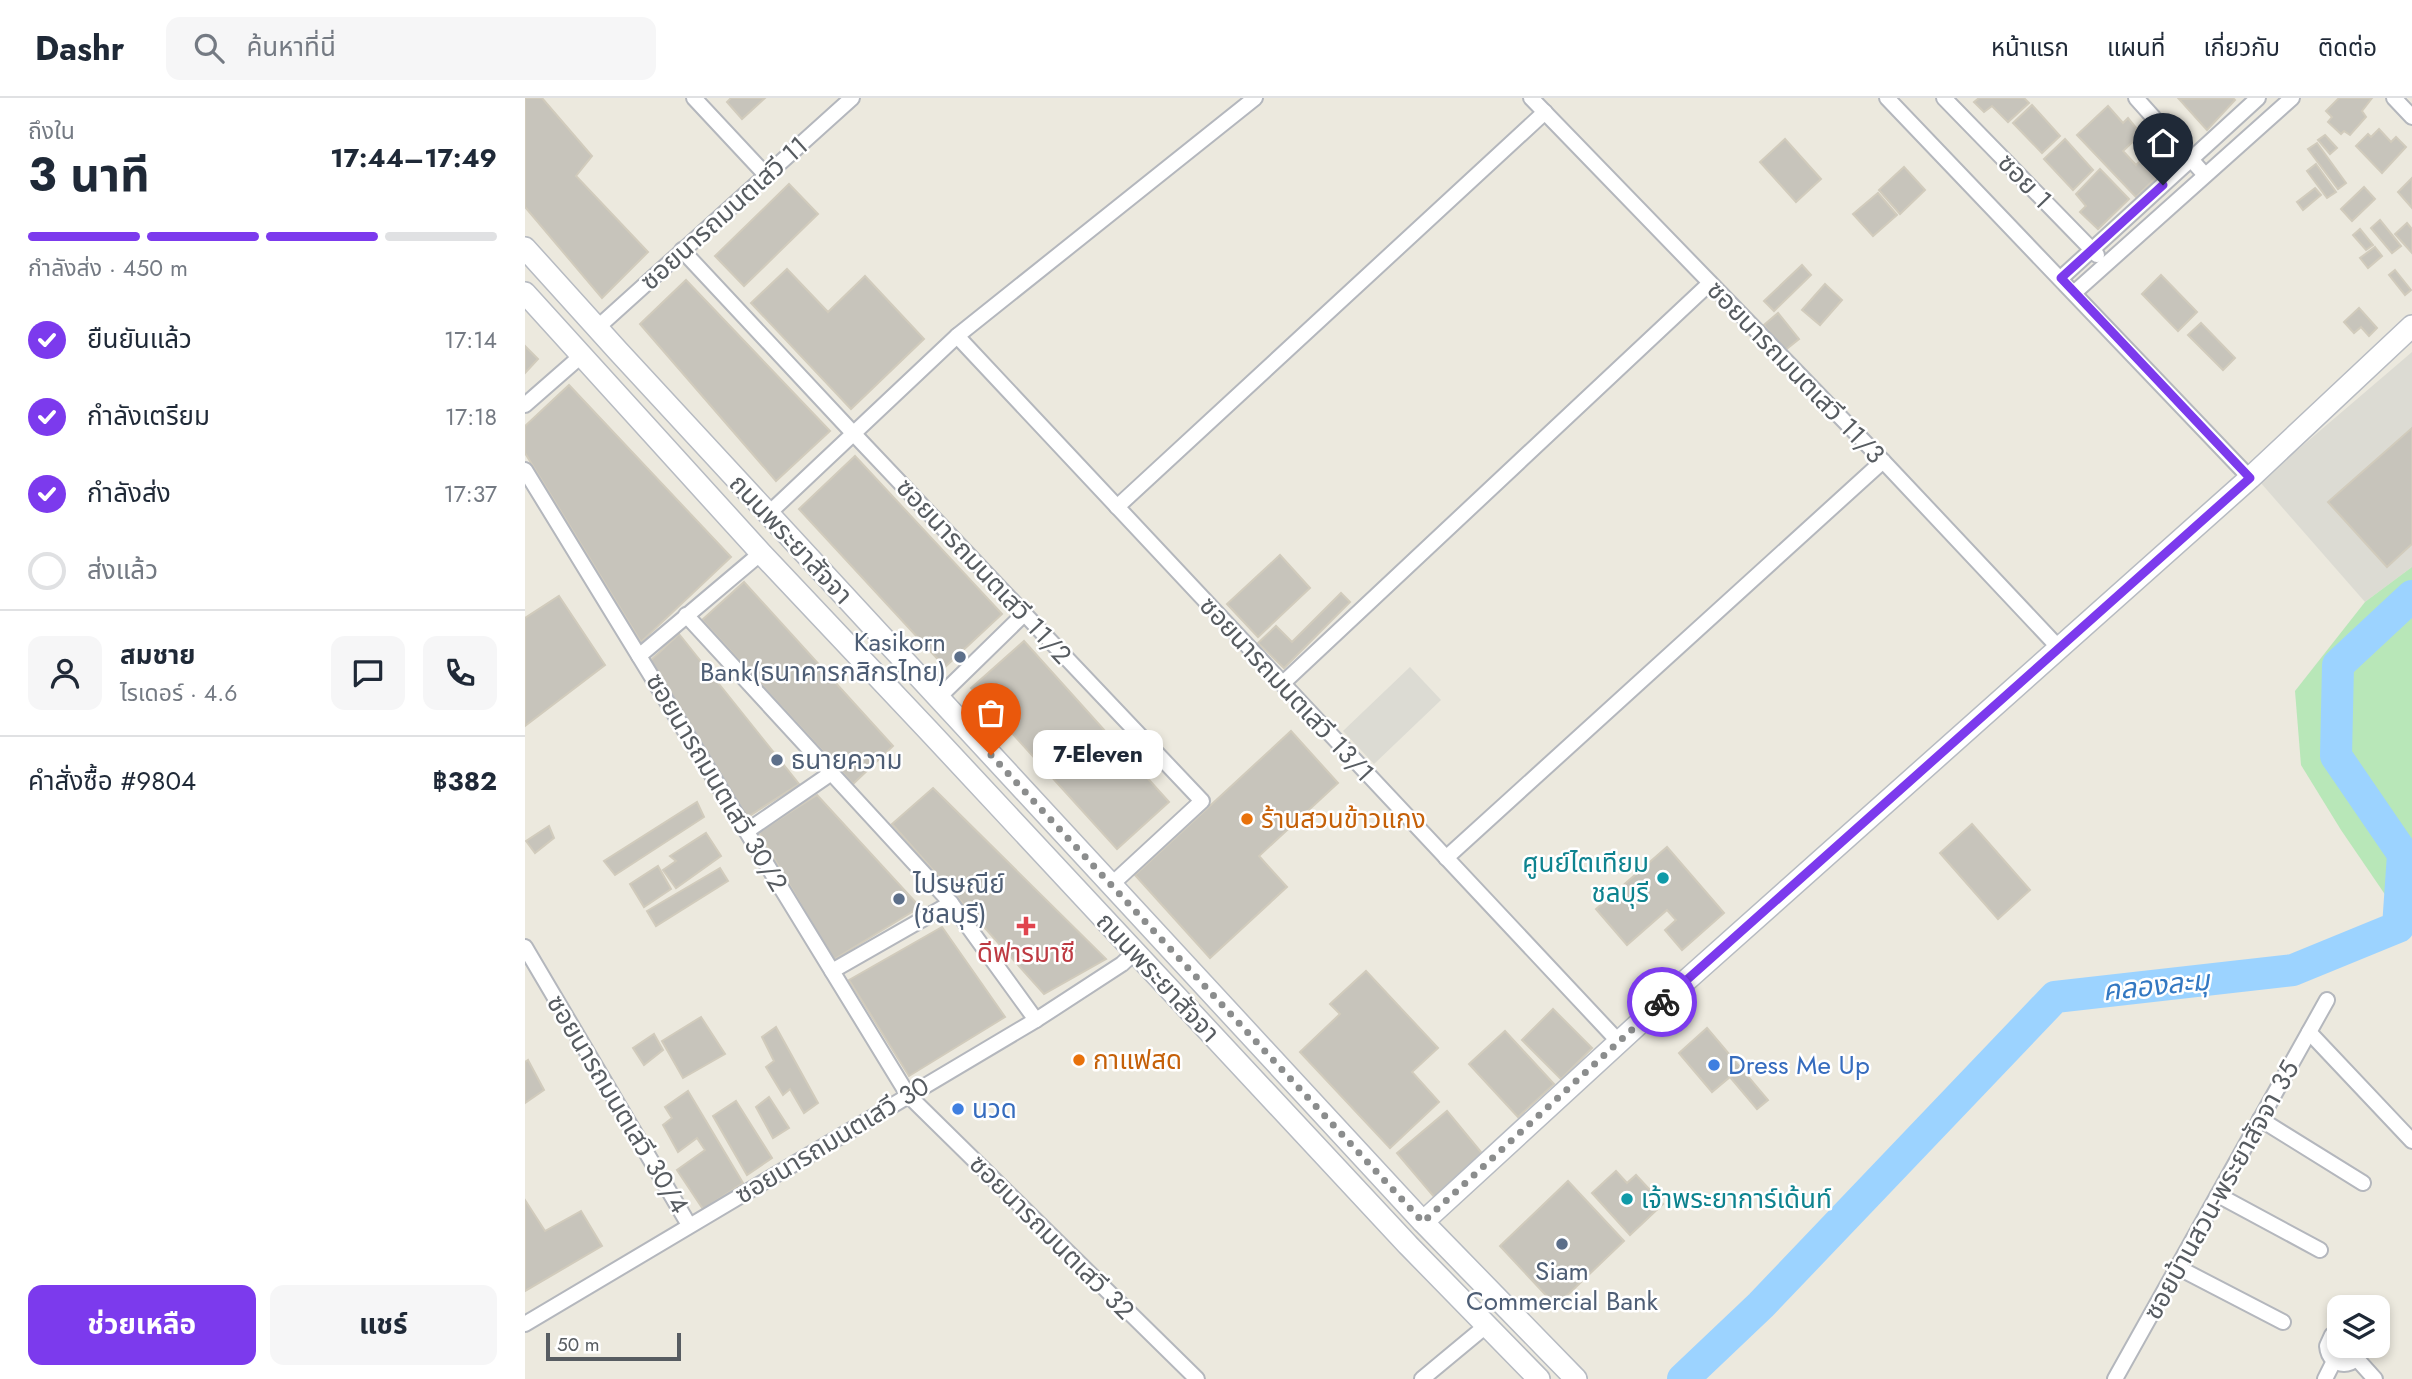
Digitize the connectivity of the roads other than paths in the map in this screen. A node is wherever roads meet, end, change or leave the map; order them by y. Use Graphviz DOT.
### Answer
graph roads {
  1 [pos="694,98"];
  2 [pos="852,98"];
  3 [pos="1255,98"];
  4 [pos="1531,98"];
  5 [pos="1887,98"];
  6 [pos="1944,98"];
  7 [pos="2136,98"];
  8 [pos="2258,98"];
  9 [pos="2292,98"];
  10 [pos="2394,98"];
  11 [pos="1545,112"];
  12 [pos="2412,117"];
  13 [pos="2191,160"];
  14 [pos="765,174"];
  15 [pos="2205,175"];
  16 [pos="525,248"];
  17 [pos="683,250"];
  18 [pos="2092,250"];
  19 [pos="2106,264"];
  20 [pos="2061,278"];
  21 [pos="1710,283"];
  22 [pos="2074,292"];
  23 [pos="525,293"];
  24 [pos="574,303"];
  25 [pos="551,322"];
  26 [pos="2412,326"];
  27 [pos="597,328"];
  28 [pos="957,335"];
  29 [pos="618,351"];
  30 [pos="581,356"];
  31 [pos="596,373"];
  32 [pos="525,405"];
  33 [pos="853,433"];
  34 [pos="1883,461"];
  35 [pos="525,470"];
  36 [pos="2250,478"];
  37 [pos="1117,507"];
  38 [pos="768,514"];
  39 [pos="761,553"];
  40 [pos="1024,614"];
  41 [pos="686,615"];
  42 [pos="2059,648"];
  43 [pos="639,656"];
  44 [pos="1282,684"];
  45 [pos="938,698"];
  46 [pos="830,774"];
  47 [pos="747,831"];
  48 [pos="1446,858"];
  49 [pos="1111,885"];
  50 [pos="951,903"];
  51 [pos="525,947"];
  52 [pos="1135,952"];
  53 [pos="832,971"];
  54 [pos="2327,1000"];
  55 [pos="1036,1020"];
  56 [pos="2309,1032"];
  57 [pos="1619,1042"];
  58 [pos="908,1095"];
  59 [pos="2260,1119"];
  60 [pos="2412,1141"];
  61 [pos="2364,1183"];
  62 [pos="2218,1195"];
  63 [pos="1423,1222"];
  64 [pos="689,1225"];
  65 [pos="2320,1250"];
  66 [pos="2177,1267"];
  67 [pos="2283,1322"];
  68 [pos="525,1324"];
  69 [pos="1487,1325"];
  70 [pos="2330,1358"];
  71 [pos="2352,1358"];
  72 [pos="2363,1358"];
  73 [pos="2334,1361"];
  74 [pos="1197,1379"];
  75 [pos="1422,1379"];
  76 [pos="1539,1379"];
  77 [pos="1576,1379"];
  78 [pos="2115,1379"];
  79 [pos="2325,1379"];
  80 [pos="2375,1379"];
  1 -- 14 [label="street"];
  2 -- 14 [label="street, ซอยนารถมนตเสวี 11"];
  3 -- 28 [label="street"];
  4 -- 11 [label="street, ซอยนารถมนตเสวี 11/3"];
  5 -- 20 [label="street"];
  6 -- 18 [label="street, ซอย 1"];
  7 -- 13 [label="street"];
  8 -- 13 [label="street"];
  9 -- 15 [label="street"];
  10 -- 12 [label="street"];
  11 -- 21 [label="street, ซอยนารถมนตเสวี 11/3"];
  11 -- 37 [label="street"];
  13 -- 15 [label="street"];
  13 -- 18 [label="street"];
  14 -- 17 [label="street, ซอยนารถมนตเสวี 11"];
  15 -- 19 [label="street"];
  16 -- 24 [label="main road, ถนนพระยาสัจจา"];
  17 -- 27 [label="street, ซอยนารถมนตเสวี 11"];
  17 -- 33 [label="street, ซอยนารถมนตเสวี 11/2"];
  18 -- 19 [label="street, ซอย 1"];
  18 -- 20 [label="street"];
  19 -- 22 [label="street"];
  20 -- 22 [label="street"];
  21 -- 34 [label="street, ซอยนารถมนตเสวี 11/3"];
  21 -- 44 [label="street"];
  22 -- 36 [label="street"];
  23 -- 25 [label="main road, ถนนพระยาสัจจา"];
  24 -- 25 [label="main road"];
  24 -- 27 [label="main road, ถนนพระยาสัจจา"];
  25 -- 30 [label="main road, ถนนพระยาสัจจา"];
  26 -- 36 [label="main road"];
  27 -- 29 [label="main road, ถนนพระยาสัจจา"];
  28 -- 33 [label="street"];
  28 -- 37 [label="street, ซอยนารถมนตเสวี 13/1"];
  29 -- 31 [label="main road"];
  29 -- 38 [label="main road, ถนนพระยาสัจจา"];
  30 -- 31 [label="main road, ถนนพระยาสัจจา"];
  30 -- 32 [label="street"];
  31 -- 39 [label="main road, ถนนพระยาสัจจา"];
  33 -- 38 [label="street"];
  33 -- 40 [label="street, ซอยนารถมนตเสวี 11/2"];
  34 -- 42 [label="street, ซอยนารถมนตเสวี 11/3"];
  34 -- 48 [label="street"];
  35 -- 43 [label="street, ซอยนารถมนตเสวี 30/2"];
  36 -- 42 [label="main road"];
  37 -- 44 [label="street, ซอยนารถมนตเสวี 13/1"];
  38 -- 45 [label="main road, ถนนพระยาสัจจา"];
  39 -- 41 [label="street"];
  39 -- 52 [label="main road, ถนนพระยาสัจจา"];
  40 -- 45 [label="street"];
  40 -- 49 [label="street, ซอยนารถมนตเสวี 11/2"];
  41 -- 43 [label="street"];
  41 -- 46 [label="street"];
  42 -- 57 [label="main road"];
  43 -- 47 [label="street, ซอยนารถมนตเสวี 30/2"];
  44 -- 48 [label="street, ซอยนารถมนตเสวี 13/1"];
  45 -- 49 [label="main road, ถนนพระยาสัจจา"];
  46 -- 47 [label="street"];
  46 -- 50 [label="street"];
  47 -- 53 [label="street, ซอยนารถมนตเสวี 30/2"];
  48 -- 57 [label="street, ซอยนารถมนตเสวี 13/1"];
  49 -- 63 [label="main road, ถนนพระยาสัจจา"];
  50 -- 53 [label="street"];
  50 -- 55 [label="street"];
  51 -- 64 [label="street, ซอยนารถมนตเสวี 30/4"];
  52 -- 55 [label="street, ซอยนารถมนตเสวี 30"];
  52 -- 69 [label="main road, ถนนพระยาสัจจา"];
  53 -- 58 [label="street, ซอยนารถมนตเสวี 30/2"];
  54 -- 56 [label="street, ซอยบ้านสวน-พระยาสัจจา 35"];
  55 -- 58 [label="street, ซอยนารถมนตเสวี 30"];
  56 -- 59 [label="street, ซอยบ้านสวน-พระยาสัจจา 35"];
  56 -- 60 [label="street"];
  57 -- 63 [label="main road"];
  58 -- 64 [label="street, ซอยนารถมนตเสวี 30"];
  58 -- 74 [label="street, ซอยนารถมนตเสวี 32"];
  59 -- 61 [label="street"];
  59 -- 62 [label="street, ซอยบ้านสวน-พระยาสัจจา 35"];
  62 -- 65 [label="street"];
  62 -- 66 [label="street, ซอยบ้านสวน-พระยาสัจจา 35"];
  63 -- 77 [label="main road, ถนนพระยาสัจจา"];
  64 -- 68 [label="street, ซอยนารถมนตเสวี 30"];
  66 -- 67 [label="street"];
  66 -- 78 [label="street, ซอยบ้านสวน-พระยาสัจจา 35"];
  69 -- 75 [label="street"];
  69 -- 76 [label="main road, ถนนพระยาสัจจา"];
  70 -- 73 [label="street"];
  71 -- 73 [label="street"];
  72 -- 80 [label="street"];
  73 -- 79 [label="street"];
}
